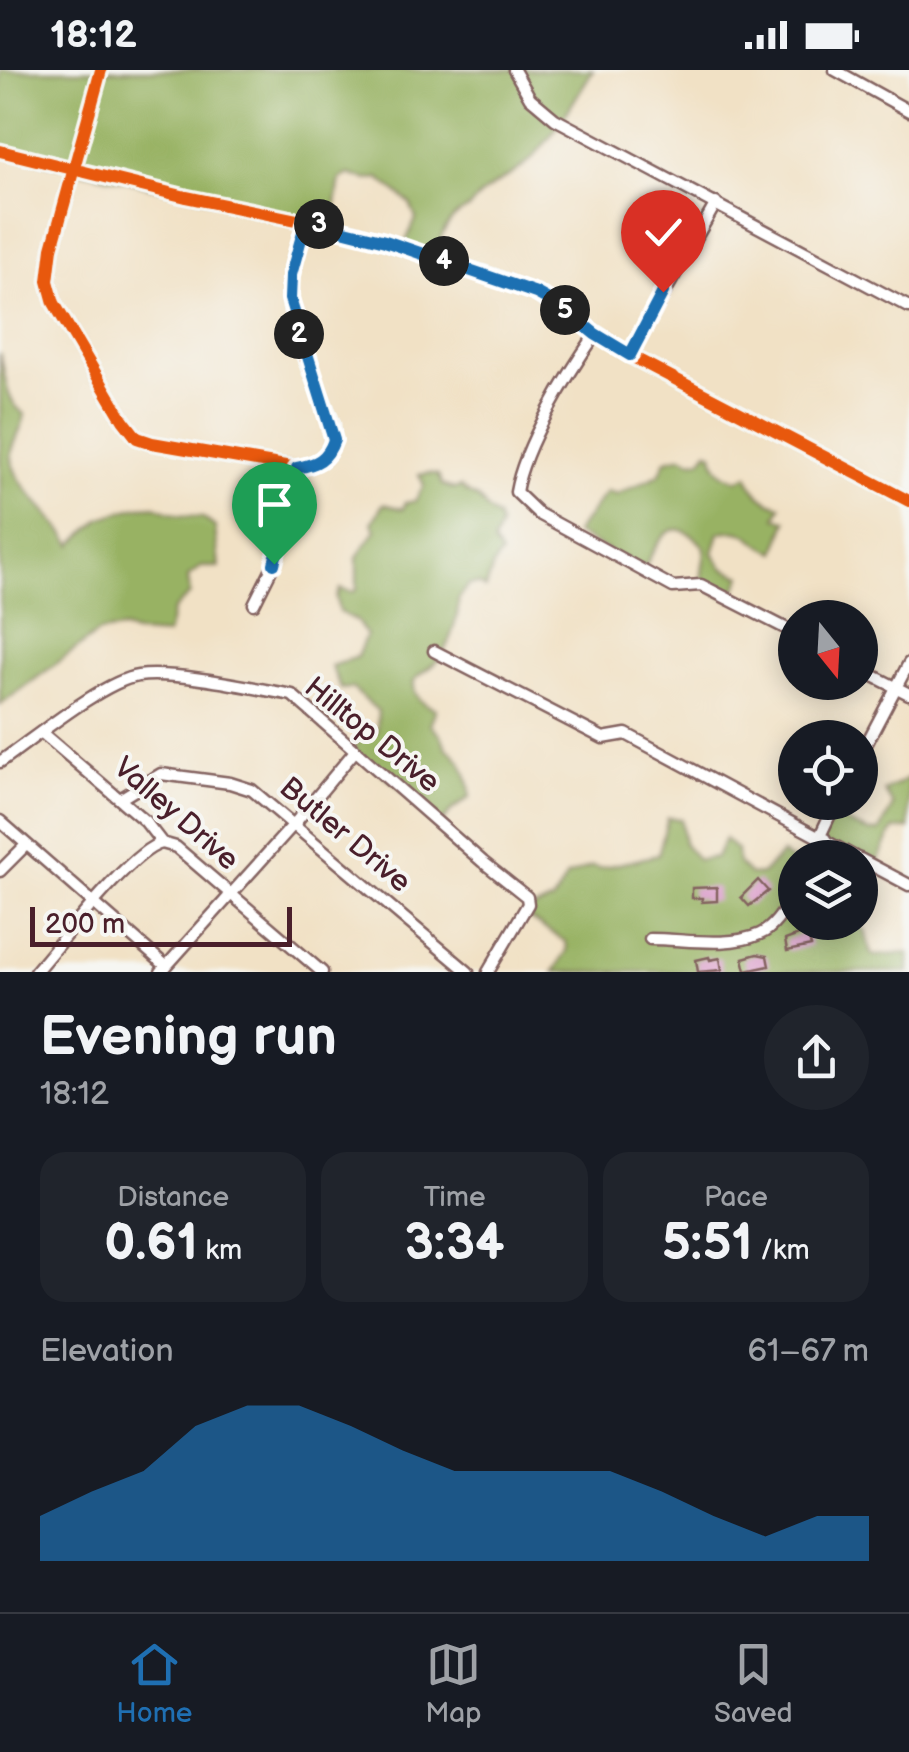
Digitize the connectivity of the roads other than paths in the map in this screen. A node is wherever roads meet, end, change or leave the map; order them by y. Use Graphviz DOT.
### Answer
graph roads {
  1 [pos="101,70"];
  2 [pos="514,70"];
  3 [pos="835,70"];
  4 [pos="909,111"];
  5 [pos="0,151"];
  6 [pos="75,170"];
  7 [pos="716,203"];
  8 [pos="306,221"];
  9 [pos="909,306"];
  10 [pos="595,334"];
  11 [pos="630,355"];
  12 [pos="297,468"];
  13 [pos="909,501"];
  14 [pos="254,604"];
  15 [pos="778,624"];
  16 [pos="434,650"];
  17 [pos="909,663"];
  18 [pos="878,678"];
  19 [pos="896,687"];
  20 [pos="909,694"];
  21 [pos="878,722"];
  22 [pos="42,733"];
  23 [pos="355,751"];
  24 [pos="0,762"];
  25 [pos="120,799"];
  26 [pos="829,820"];
  27 [pos="0,821"];
  28 [pos="295,823"];
  29 [pos="822,838"];
  30 [pos="826,840"];
  31 [pos="162,843"];
  32 [pos="26,845"];
  33 [pos="878,869"];
  34 [pos="0,871"];
  35 [pos="909,885"];
  36 [pos="230,896"];
  37 [pos="96,904"];
  38 [pos="778,918"];
  39 [pos="650,939"];
  40 [pos="163,969"];
  41 [pos="35,972"];
  42 [pos="322,972"];
  43 [pos="468,972"];
  44 [pos="488,972"];
  1 -- 6 [label="street"];
  2 -- 7 [label="street"];
  3 -- 4 [label="street"];
  5 -- 6 [label="street"];
  6 -- 8 [label="street"];
  6 -- 12 [label="street"];
  7 -- 9 [label="street"];
  7 -- 11 [label="street"];
  8 -- 10 [label="street"];
  8 -- 12 [label="street"];
  10 -- 11 [label="street"];
  10 -- 15 [label="street"];
  11 -- 13 [label="street"];
  12 -- 14 [label="street"];
  16 -- 29 [label="street"];
  17 -- 19 [label="street"];
  18 -- 19 [label="street"];
  19 -- 20 [label="street"];
  19 -- 21 [label="street"];
  22 -- 23 [label="street, Hilltop Drive"];
  22 -- 24 [label="street, Hilltop Drive"];
  22 -- 25 [label="street, Valley Drive"];
  23 -- 28 [label="street"];
  23 -- 44 [label="street, Hilltop Drive"];
  25 -- 28 [label="street, Butler Drive"];
  25 -- 31 [label="street, Valley Drive"];
  26 -- 29 [label="street"];
  27 -- 32 [label="street"];
  28 -- 36 [label="street"];
  28 -- 43 [label="street, Butler Drive"];
  29 -- 30 [label="street"];
  31 -- 36 [label="street, Valley Drive"];
  31 -- 37 [label="street"];
  32 -- 34 [label="street"];
  32 -- 37 [label="street"];
  33 -- 35 [label="street"];
  36 -- 40 [label="street"];
  36 -- 42 [label="street, Valley Drive"];
  37 -- 40 [label="street"];
  37 -- 41 [label="street"];
  38 -- 39 [label="street"];
}
